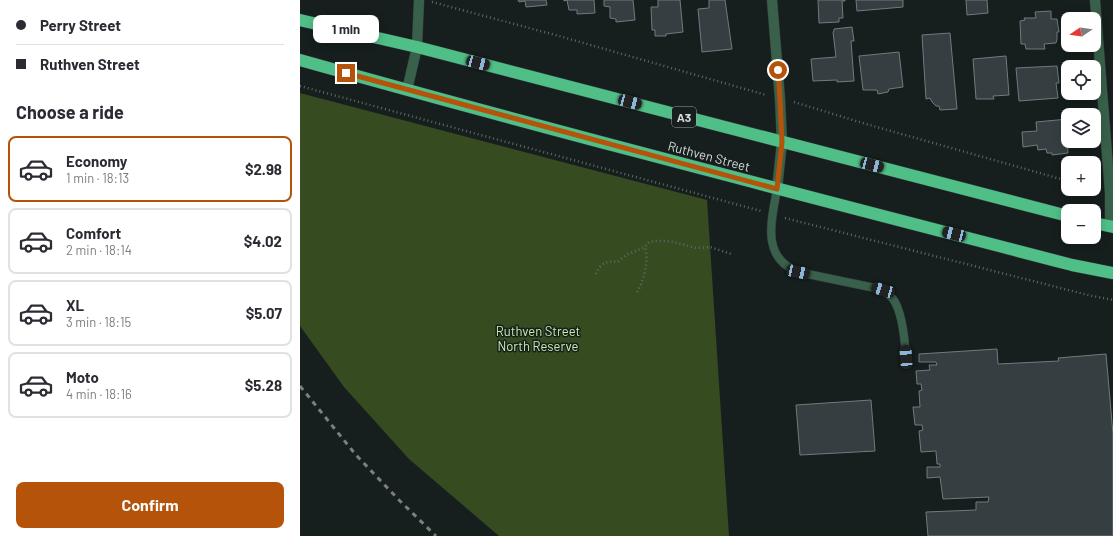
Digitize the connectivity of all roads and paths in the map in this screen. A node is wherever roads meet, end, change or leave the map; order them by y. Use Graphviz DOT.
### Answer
graph roads {
  1 [pos="772,0"];
  2 [pos="1095,0"];
  3 [pos="425,1"];
  4 [pos="300,20"];
  5 [pos="417,47"];
  6 [pos="300,60"];
  7 [pos="300,86"];
  8 [pos="407,90"];
  9 [pos="780,99"];
  10 [pos="782,142"];
  11 [pos="1061,179"];
  12 [pos="777,189"];
  13 [pos="1061,214"];
  14 [pos="773,215"];
  15 [pos="1101,225"];
  16 [pos="1111,227"];
  17 [pos="645,247"];
  18 [pos="731,254"];
  19 [pos="1113,273"];
  20 [pos="596,274"];
  21 [pos="637,292"];
  22 [pos="1113,300"];
  23 [pos="906,357"];
  1 -- 9 [label="street"];
  2 -- 16 [label="street"];
  3 -- 5 [label="street"];
  3 -- 9 [label="path"];
  4 -- 5 [label="highway, A3"];
  5 -- 8 [label="street"];
  5 -- 10 [label="highway, A3"];
  6 -- 8 [label="highway, Ruthven Street"];
  7 -- 14 [label="path"];
  8 -- 12 [label="highway, Ruthven Street"];
  9 -- 10 [label="street"];
  9 -- 11 [label="path"];
  10 -- 12 [label="street"];
  10 -- 13 [label="highway, A3"];
  12 -- 14 [label="lane"];
  12 -- 19 [label="highway, Ruthven Street"];
  14 -- 22 [label="path"];
  14 -- 23 [label="lane"];
  15 -- 16 [label="highway"];
  17 -- 18 [label="path"];
  17 -- 20 [label="path"];
  17 -- 21 [label="path"];
}
